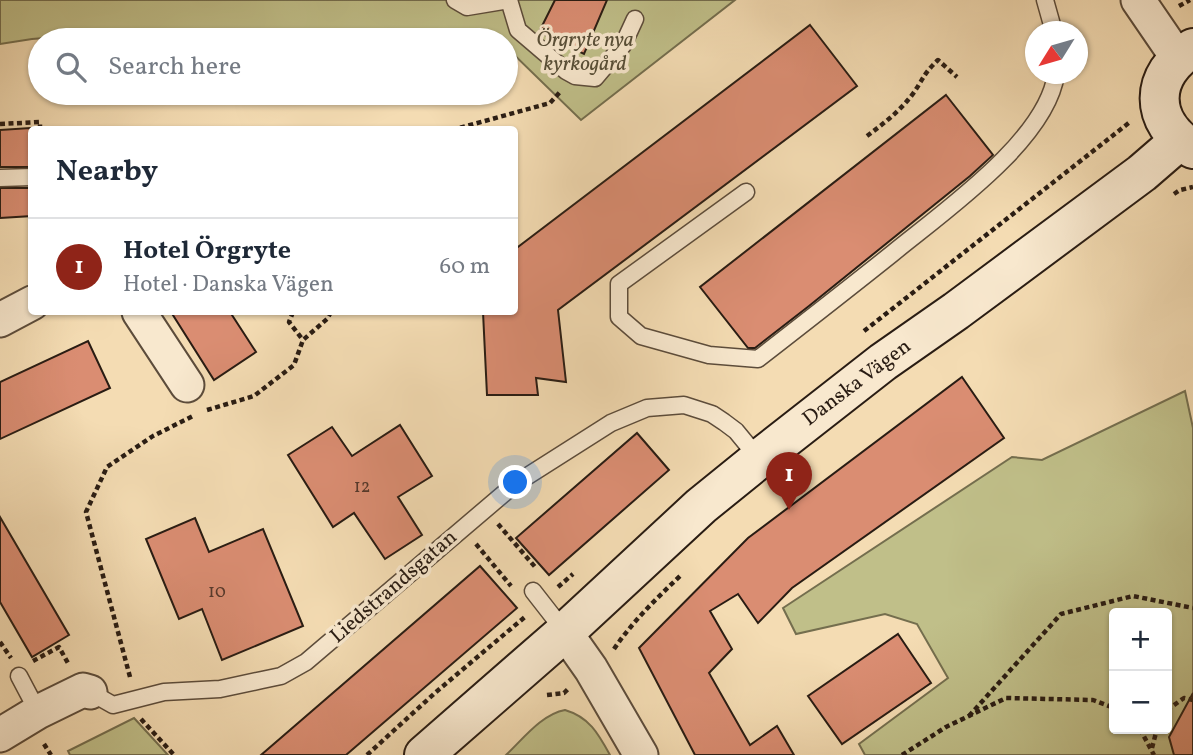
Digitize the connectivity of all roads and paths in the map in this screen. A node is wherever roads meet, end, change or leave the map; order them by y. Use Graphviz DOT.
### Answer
graph roads {
  1 [pos="455,0"];
  2 [pos="509,0"];
  3 [pos="1045,0"];
  4 [pos="1139,0"];
  5 [pos="1191,0"];
  6 [pos="1177,7"];
  7 [pos="635,19"];
  8 [pos="1051,21"];
  9 [pos="517,28"];
  10 [pos="518,30"];
  11 [pos="1185,52"];
  12 [pos="575,76"];
  13 [pos="957,77"];
  14 [pos="1055,84"];
  15 [pos="0,124"];
  16 [pos="40,126"];
  17 [pos="467,126"];
  18 [pos="867,136"];
  19 [pos="1186,145"];
  20 [pos="28,177"];
  21 [pos="0,178"];
  22 [pos="1193,187"];
  23 [pos="746,192"];
  24 [pos="1171,195"];
  25 [pos="28,305"];
  26 [pos="141,315"];
  27 [pos="292,315"];
  28 [pos="0,320"];
  29 [pos="303,340"];
  30 [pos="187,385"];
  31 [pos="759,459"];
  32 [pos="485,509"];
  33 [pos="86,512"];
  34 [pos="463,527"];
  35 [pos="690,566"];
  36 [pos="537,570"];
  37 [pos="514,590"];
  38 [pos="533,591"];
  39 [pos="1193,608"];
  40 [pos="565,632"];
  41 [pos="59,647"];
  42 [pos="128,667"];
  43 [pos="591,668"];
  44 [pos="24,670"];
  45 [pos="90,692"];
  46 [pos="543,696"];
  47 [pos="1193,700"];
  48 [pos="1109,706"];
  49 [pos="1172,706"];
  50 [pos="38,712"];
  51 [pos="969,716"];
  52 [pos="147,726"];
  53 [pos="1143,734"];
  54 [pos="1156,734"];
  55 [pos="0,736"];
  56 [pos="1151,749"];
  57 [pos="174,755"];
  58 [pos="424,755"];
  59 [pos="641,755"];
  60 [pos="902,755"];
  61 [pos="1154,755"];
  1 -- 2 [label="lane"];
  2 -- 9 [label="lane"];
  3 -- 8 [label="lane"];
  4 -- 11 [label="street"];
  5 -- 6 [label="path"];
  7 -- 12 [label="lane"];
  10 -- 12 [label="lane"];
  11 -- 19 [label="street, Danska Vägen"];
  12 -- 17 [label="path"];
  13 -- 18 [label="path"];
  14 -- 23 [label="lane"];
  15 -- 16 [label="path"];
  19 -- 31 [label="street, Danska Vägen"];
  20 -- 21 [label="lane"];
  22 -- 24 [label="path"];
  25 -- 28 [label="street"];
  26 -- 30 [label="street"];
  27 -- 29 [label="path"];
  31 -- 32 [label="lane, Liedstrandsgatan"];
  31 -- 40 [label="street, Danska Vägen"];
  32 -- 34 [label="lane, Liedstrandsgatan"];
  32 -- 36 [label="path"];
  33 -- 42 [label="path"];
  34 -- 37 [label="path"];
  34 -- 45 [label="lane, Liedstrandsgatan"];
  35 -- 43 [label="path"];
  38 -- 40 [label="lane"];
  39 -- 51 [label="path"];
  40 -- 43 [label="street"];
  40 -- 58 [label="street, Danska Vägen"];
  41 -- 44 [label="path"];
  43 -- 46 [label="path"];
  43 -- 59 [label="street"];
  44 -- 50 [label="lane"];
  45 -- 50 [label="street, Liedstrandsgatan"];
  47 -- 49 [label="path"];
  48 -- 51 [label="path"];
  50 -- 55 [label="street, Liedstrandsgatan"];
  51 -- 60 [label="path"];
  52 -- 57 [label="path"];
  53 -- 56 [label="path"];
  54 -- 56 [label="path"];
  56 -- 61 [label="path"];
}
